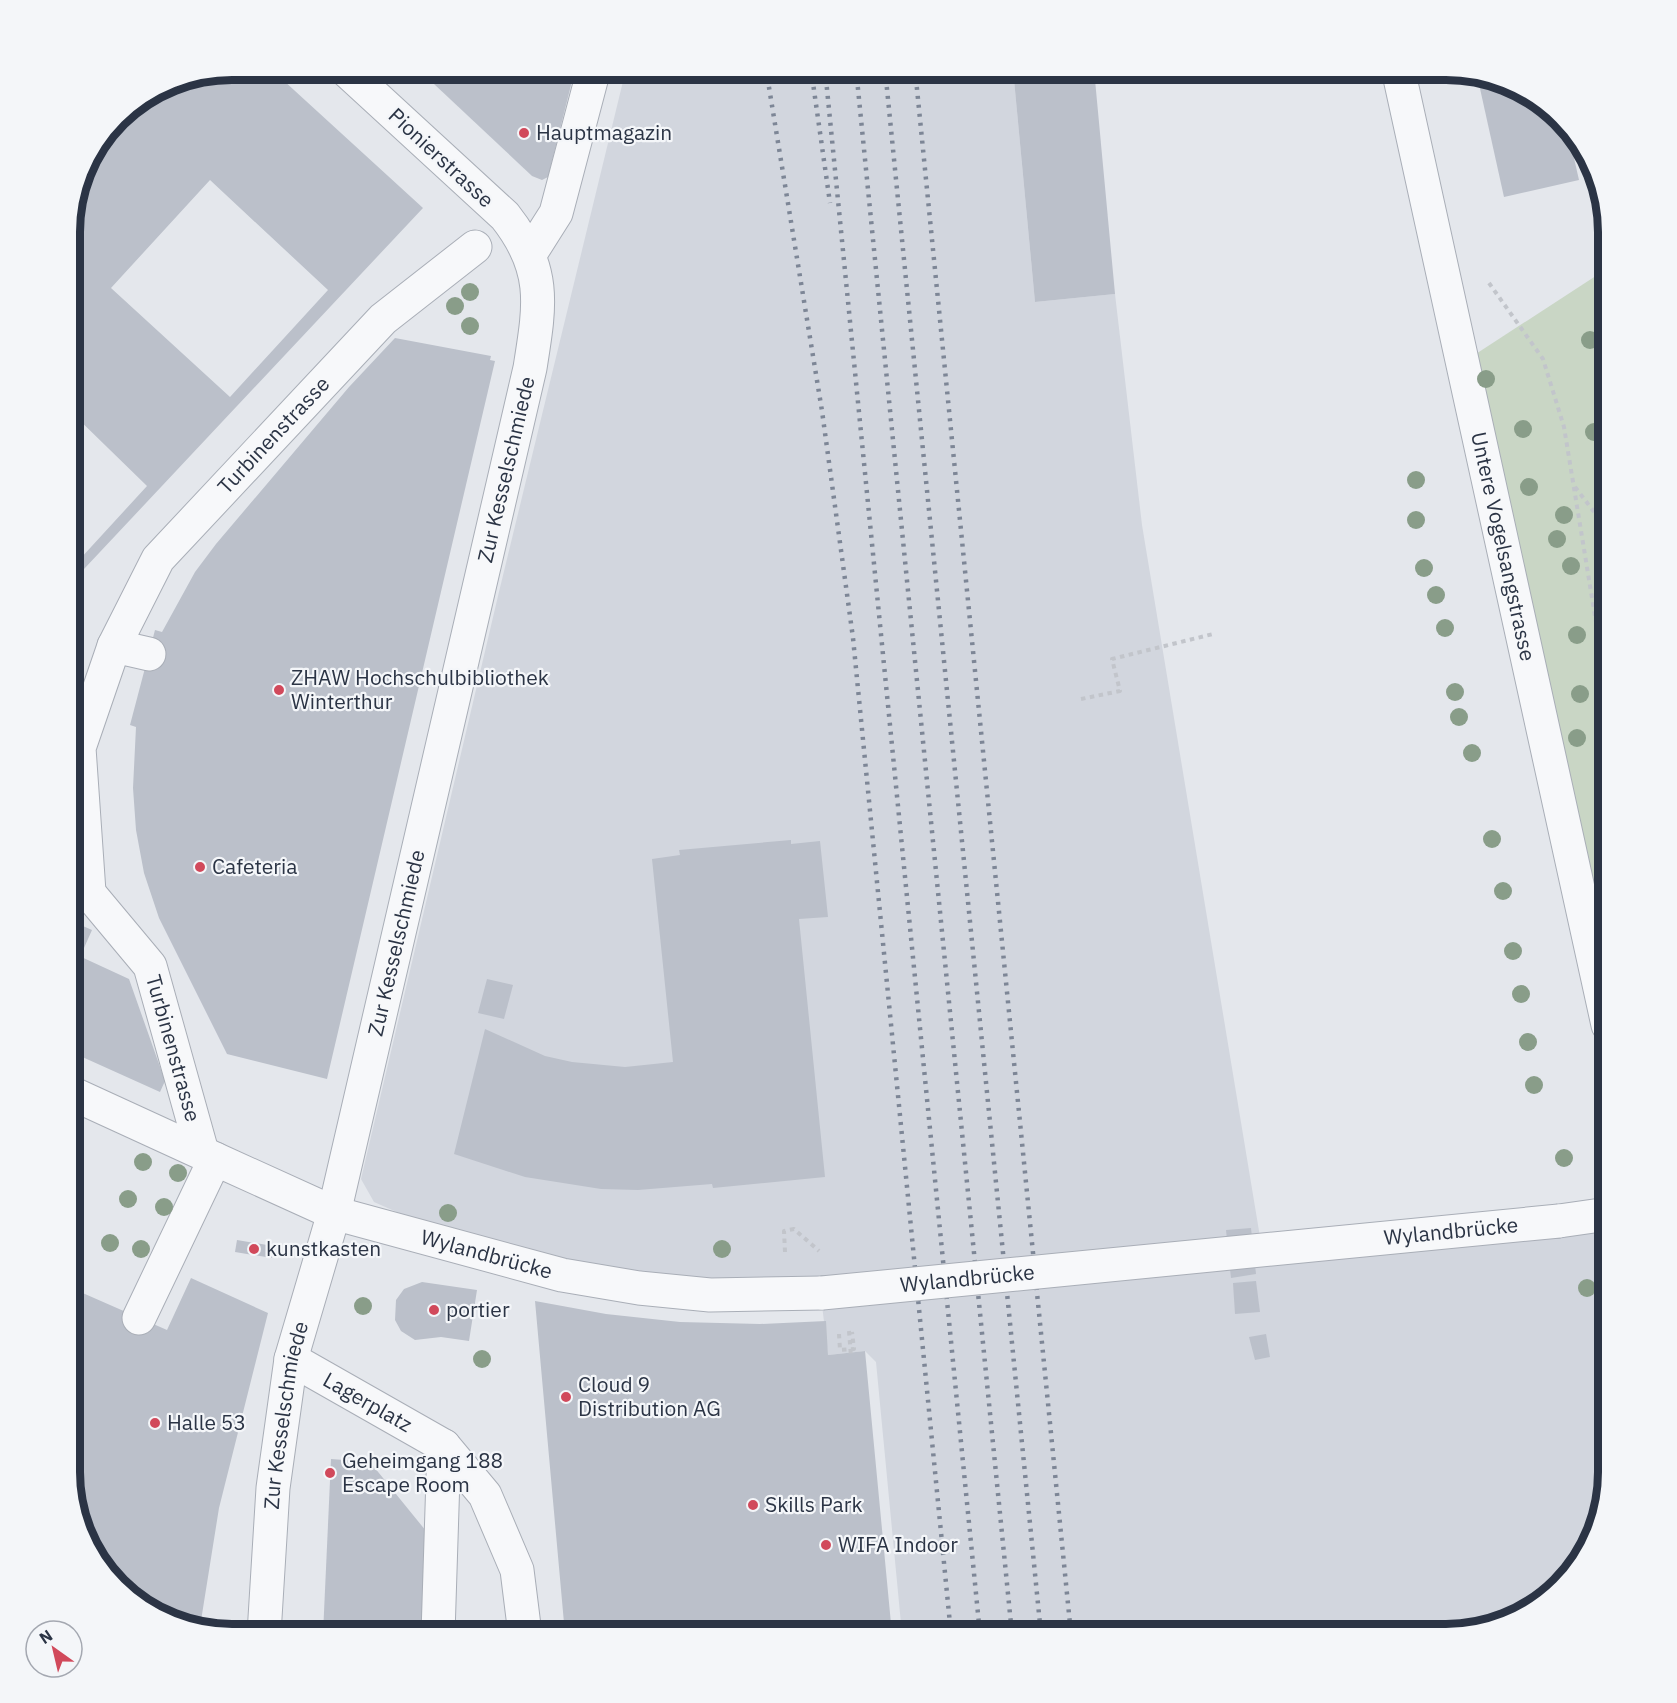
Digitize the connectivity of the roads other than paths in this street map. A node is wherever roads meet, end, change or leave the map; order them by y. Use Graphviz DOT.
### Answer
graph roads {
  1 [pos="357,80"];
  2 [pos="590,80"];
  3 [pos="1400,80"];
  4 [pos="471,250"];
  5 [pos="530,254"];
  6 [pos="114,646"];
  7 [pos="149,654"];
  8 [pos="80,735"];
  9 [pos="79,881"];
  10 [pos="1598,979"];
  11 [pos="79,1097"];
  12 [pos="209,1156"];
  13 [pos="334,1213"];
  14 [pos="1598,1215"];
  15 [pos="139,1318"];
  16 [pos="291,1359"];
  17 [pos="444,1446"];
  18 [pos="265,1624"];
  19 [pos="438,1624"];
  20 [pos="524,1624"];
  1 -- 5 [label="street, Pionierstrasse"];
  2 -- 5 [label="street"];
  3 -- 10 [label="street, Untere Vogelsangstrasse"];
  4 -- 6 [label="street, Turbinenstrasse"];
  5 -- 13 [label="street, Zur Kesselschmiede"];
  6 -- 7 [label="street"];
  6 -- 8 [label="street, Turbinenstrasse"];
  9 -- 12 [label="street, Turbinenstrasse"];
  11 -- 12 [label="street, Wylandbrücke"];
  12 -- 13 [label="street, Wylandbrücke"];
  12 -- 15 [label="street"];
  13 -- 14 [label="street, Wylandbrücke, bridge"];
  13 -- 16 [label="street, Zur Kesselschmiede"];
  16 -- 17 [label="street, Lagerplatz"];
  16 -- 18 [label="street, Zur Kesselschmiede"];
  17 -- 19 [label="street"];
  17 -- 20 [label="street, Lagerplatz"];
}
